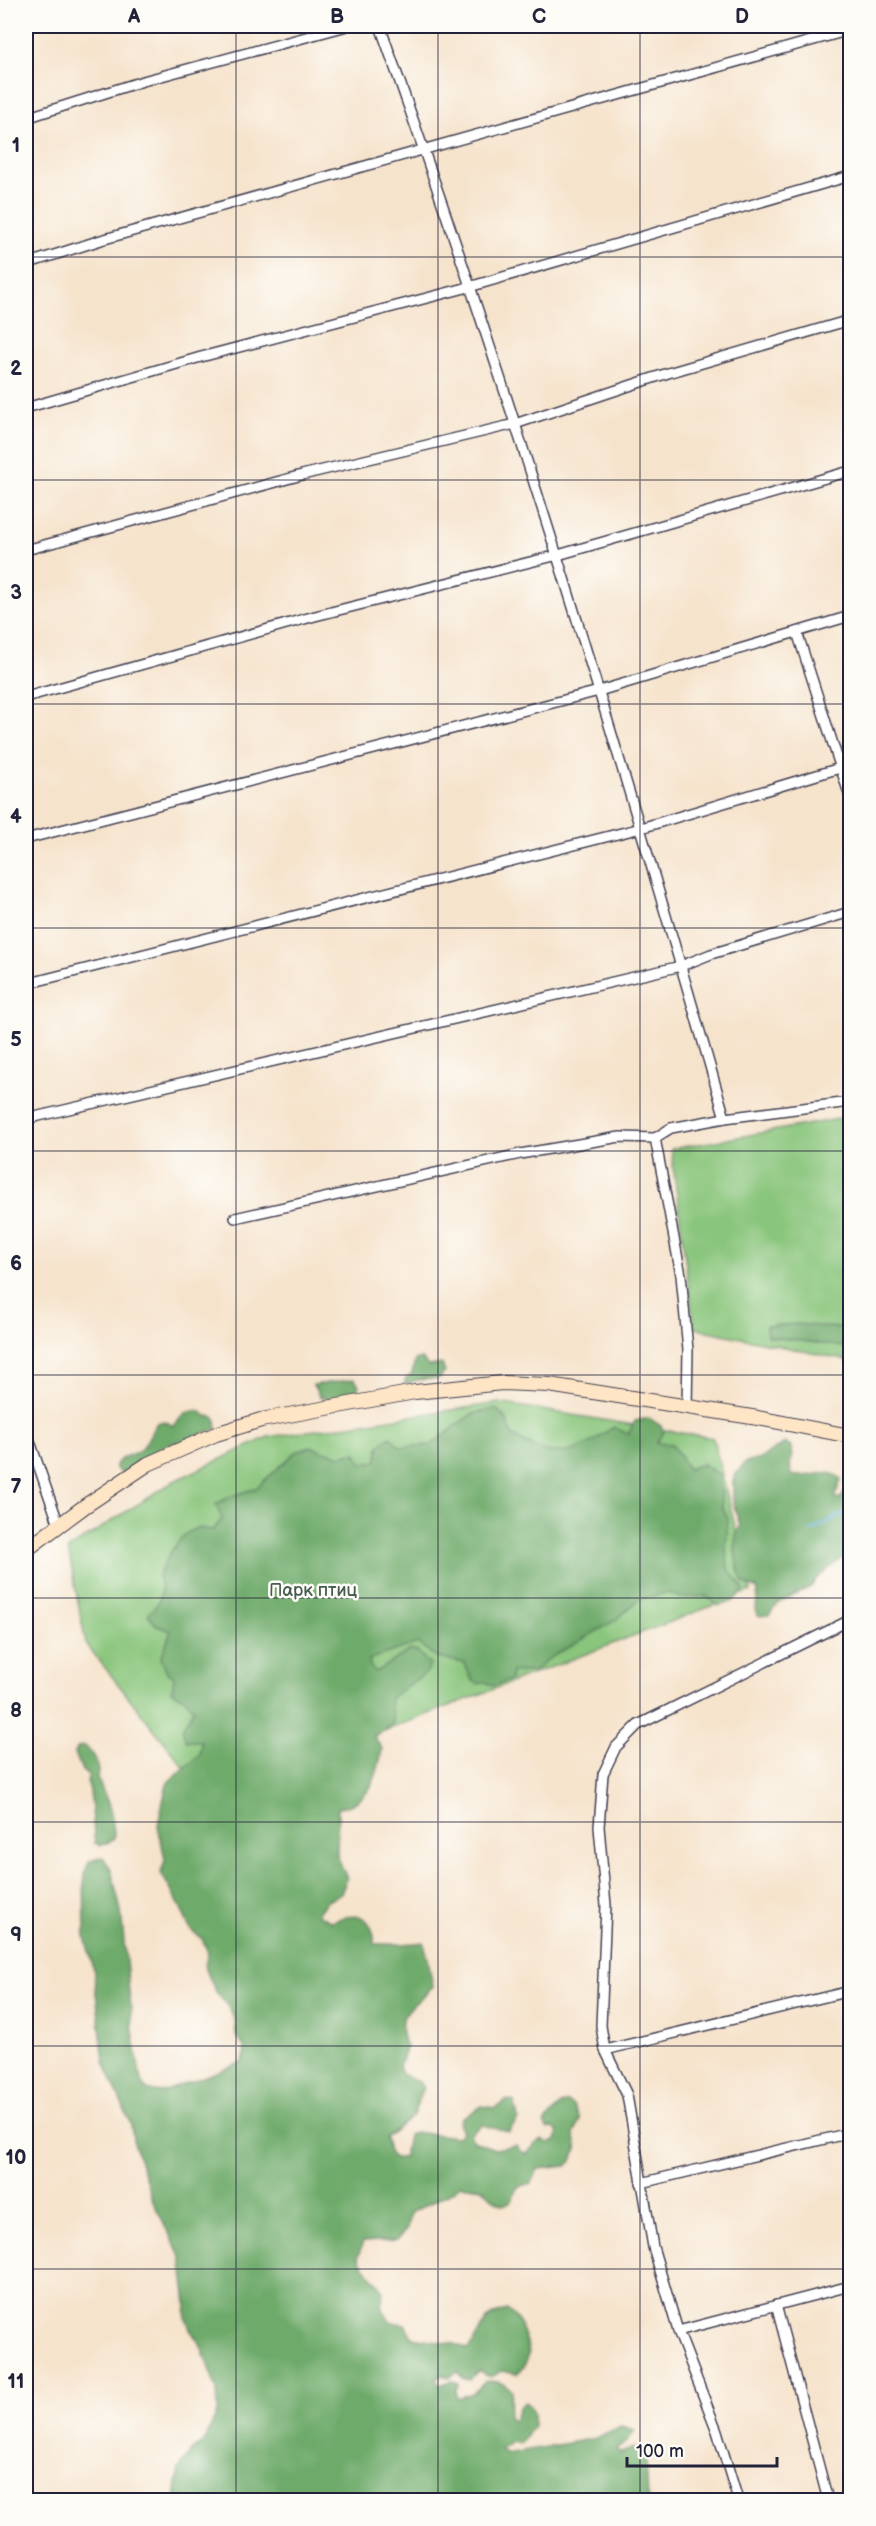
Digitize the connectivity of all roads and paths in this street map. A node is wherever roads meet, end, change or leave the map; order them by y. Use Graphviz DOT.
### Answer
graph roads {
  1 [pos="347,26"];
  2 [pos="380,26"];
  3 [pos="850,30"];
  4 [pos="26,118"];
  5 [pos="423,150"];
  6 [pos="850,176"];
  7 [pos="26,264"];
  8 [pos="470,287"];
  9 [pos="850,320"];
  10 [pos="26,408"];
  11 [pos="515,424"];
  12 [pos="850,471"];
  13 [pos="26,550"];
  14 [pos="558,555"];
  15 [pos="850,616"];
  16 [pos="797,632"];
  17 [pos="599,691"];
  18 [pos="26,697"];
  19 [pos="846,767"];
  20 [pos="850,797"];
  21 [pos="641,828"];
  22 [pos="26,839"];
  23 [pos="850,912"];
  24 [pos="681,966"];
  25 [pos="26,984"];
  26 [pos="850,1102"];
  27 [pos="725,1118"];
  28 [pos="26,1119"];
  29 [pos="655,1138"];
  30 [pos="235,1218"];
  31 [pos="687,1407"];
  32 [pos="26,1430"];
  33 [pos="850,1436"];
  34 [pos="59,1525"];
  35 [pos="26,1550"];
  36 [pos="850,1620"];
  37 [pos="850,1991"];
  38 [pos="605,2050"];
  39 [pos="850,2133"];
  40 [pos="641,2183"];
  41 [pos="850,2286"];
  42 [pos="776,2306"];
  43 [pos="678,2331"];
  44 [pos="738,2500"];
  45 [pos="828,2500"];
  1 -- 4 [label="street"];
  2 -- 5 [label="street"];
  3 -- 5 [label="street"];
  5 -- 7 [label="street"];
  5 -- 8 [label="street"];
  6 -- 8 [label="street"];
  8 -- 10 [label="street"];
  8 -- 11 [label="street"];
  9 -- 11 [label="street"];
  11 -- 13 [label="street"];
  11 -- 14 [label="street"];
  12 -- 14 [label="street"];
  14 -- 17 [label="street"];
  14 -- 18 [label="street"];
  15 -- 16 [label="street"];
  16 -- 17 [label="street"];
  16 -- 19 [label="street"];
  17 -- 21 [label="street"];
  17 -- 22 [label="street"];
  19 -- 20 [label="street"];
  19 -- 21 [label="street"];
  21 -- 24 [label="street"];
  21 -- 25 [label="street"];
  23 -- 24 [label="street"];
  24 -- 27 [label="street"];
  24 -- 28 [label="street"];
  26 -- 27 [label="street"];
  27 -- 29 [label="street"];
  29 -- 30 [label="street"];
  29 -- 31 [label="street"];
  31 -- 33 [label="main road"];
  31 -- 34 [label="main road"];
  32 -- 34 [label="street"];
  34 -- 35 [label="main road"];
  36 -- 38 [label="street"];
  37 -- 38 [label="street"];
  38 -- 40 [label="street"];
  39 -- 40 [label="street"];
  40 -- 43 [label="street"];
  41 -- 42 [label="street"];
  42 -- 43 [label="street"];
  42 -- 45 [label="street"];
  43 -- 44 [label="street"];
}
